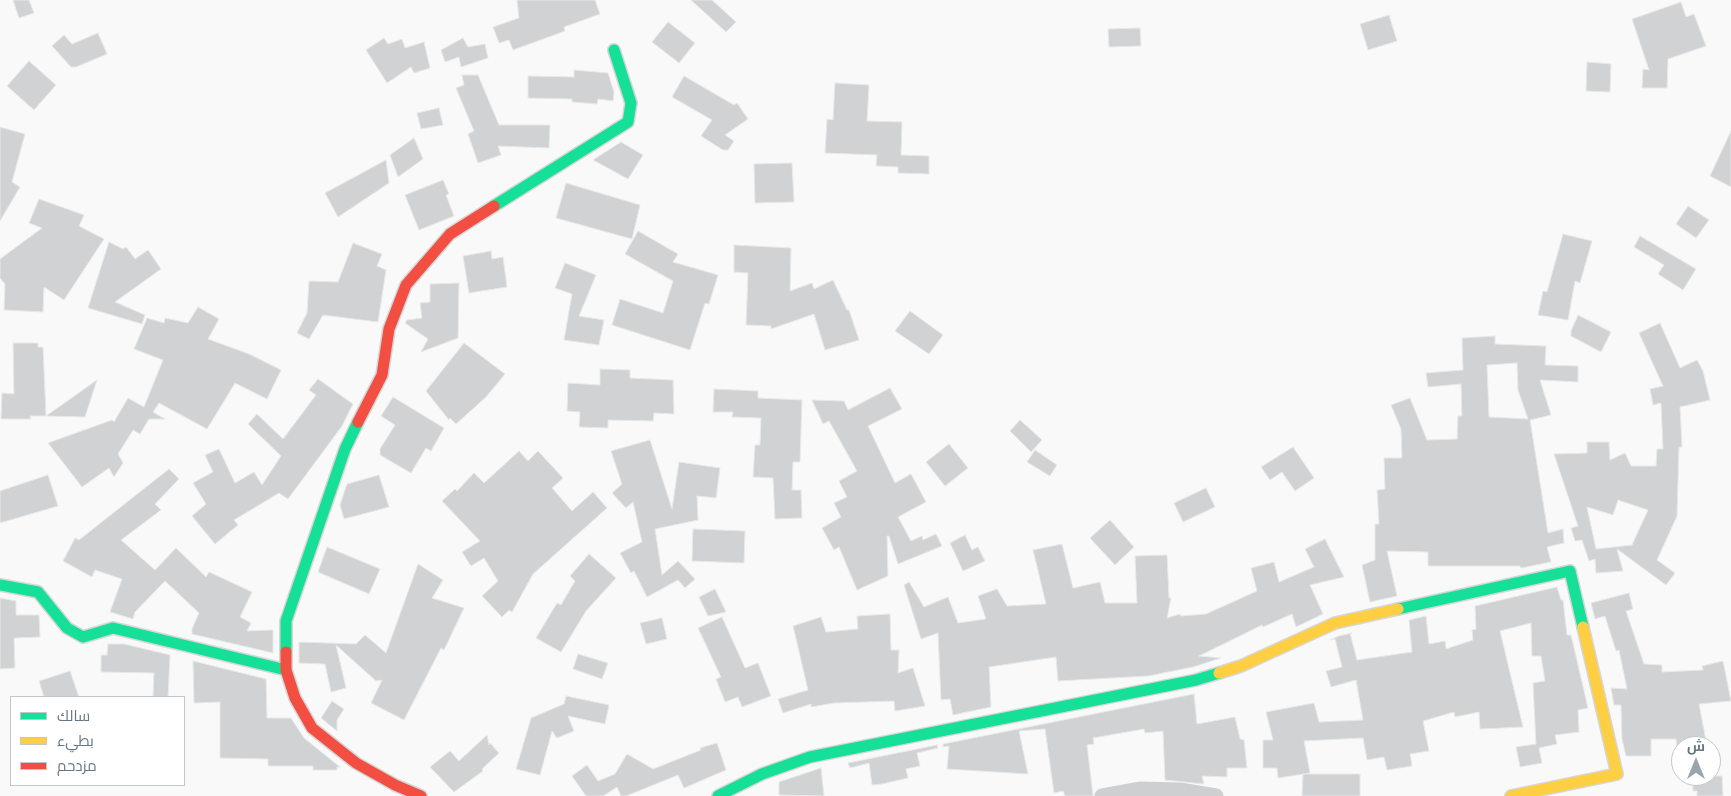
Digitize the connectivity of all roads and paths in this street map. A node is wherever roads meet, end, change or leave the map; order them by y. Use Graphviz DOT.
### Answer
graph roads {
  1 [pos="614,50"];
  2 [pos="0,585"];
  3 [pos="286,670"];
  4 [pos="421,796"];
  5 [pos="718,796"];
  6 [pos="1102,796"];
  7 [pos="1216,796"];
  8 [pos="1512,796"];
  1 -- 3 [label="street"];
  2 -- 3 [label="street"];
  3 -- 4 [label="street"];
  5 -- 8 [label="street"];
  6 -- 7 [label="street"];
}
